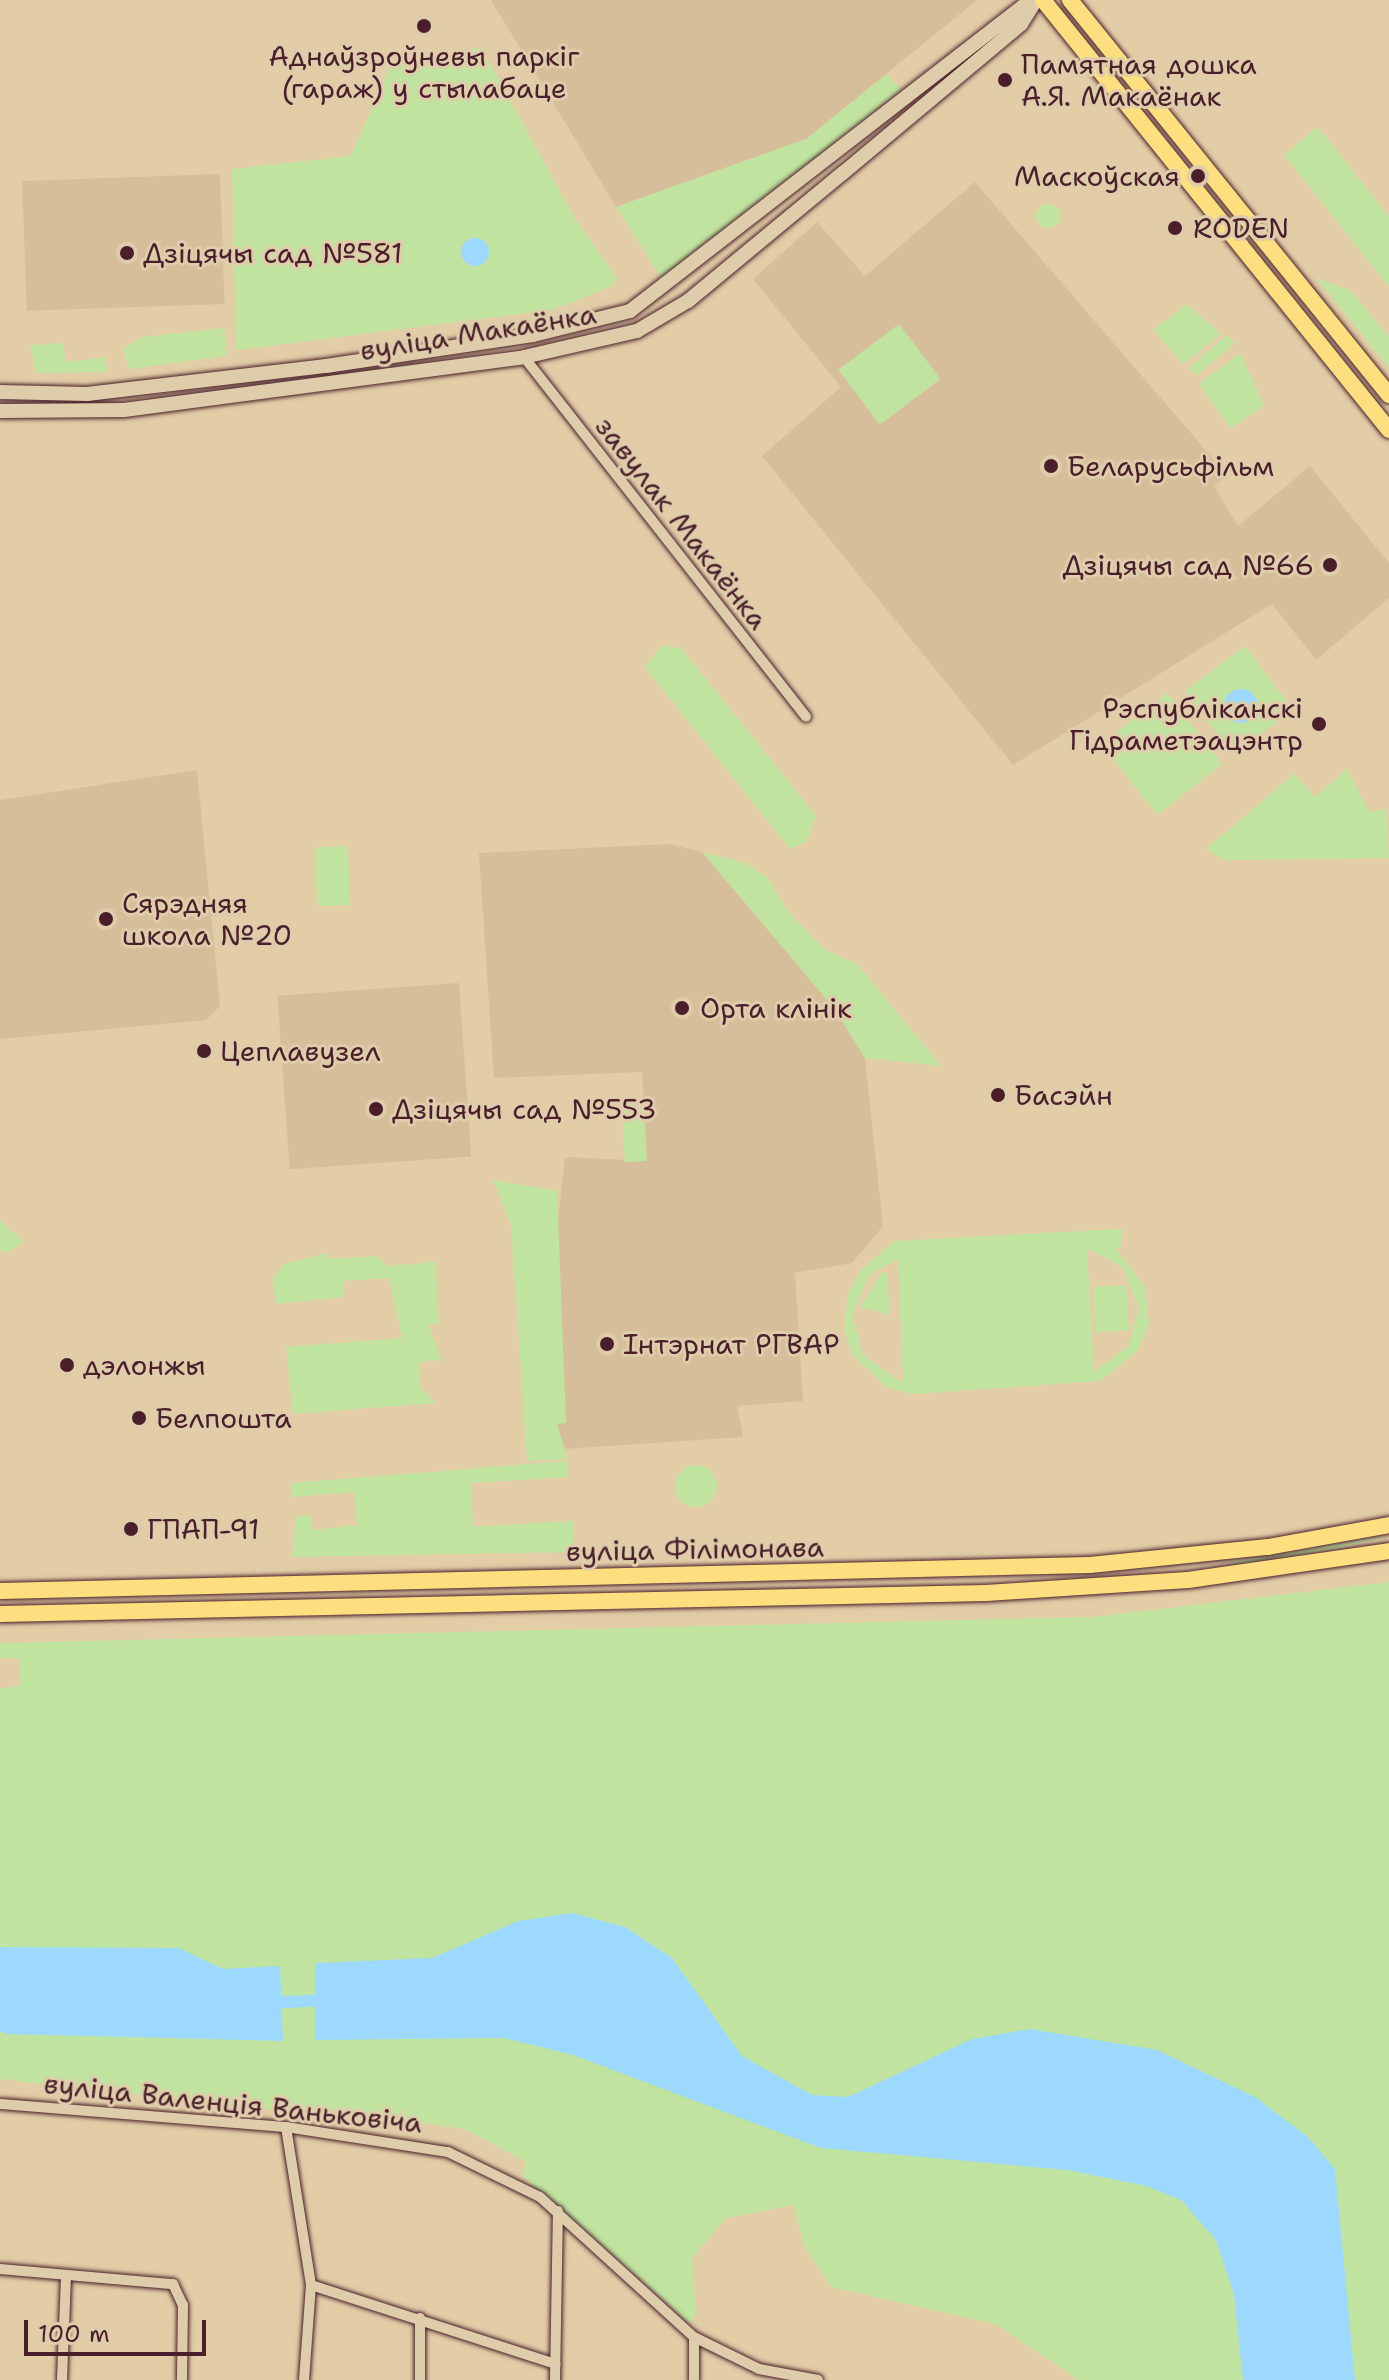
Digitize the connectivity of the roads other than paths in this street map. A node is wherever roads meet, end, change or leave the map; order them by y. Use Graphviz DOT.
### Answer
graph roads {
  1 [pos="1033,0"];
  2 [pos="1043,0"];
  3 [pos="1070,0"];
  4 [pos="650,300"];
  5 [pos="662,319"];
  6 [pos="524,357"];
  7 [pos="120,389"];
  8 [pos="0,392"];
  9 [pos="1389,395"];
  10 [pos="124,410"];
  11 [pos="0,411"];
  12 [pos="1389,430"];
  13 [pos="806,717"];
  14 [pos="1389,1525"];
  15 [pos="1389,1551"];
  16 [pos="1185,1556"];
  17 [pos="616,1577"];
  18 [pos="1188,1580"];
  19 [pos="464,1581"];
  20 [pos="183,1586"];
  21 [pos="0,1591"];
  22 [pos="618,1601"];
  23 [pos="465,1604"];
  24 [pos="184,1610"];
  25 [pos="0,1614"];
  26 [pos="0,2104"];
  27 [pos="286,2127"];
  28 [pos="558,2211"];
  29 [pos="0,2269"];
  30 [pos="66,2275"];
  31 [pos="311,2285"];
  32 [pos="420,2318"];
  33 [pos="694,2337"];
  34 [pos="556,2364"];
  35 [pos="62,2380"];
  36 [pos="182,2380"];
  37 [pos="304,2380"];
  38 [pos="420,2380"];
  39 [pos="555,2380"];
  40 [pos="694,2380"];
  41 [pos="818,2380"];
  1 -- 4 [label="street, вуліца Макаёнка"];
  1 -- 5 [label="street, вуліца Макаёнка"];
  2 -- 12 [label="main road"];
  3 -- 9 [label="main road"];
  4 -- 5 [label="street"];
  4 -- 7 [label="street, вуліца Макаёнка"];
  5 -- 6 [label="street, вуліца Макаёнка"];
  6 -- 10 [label="street, вуліца Макаёнка"];
  6 -- 13 [label="street, завулак Макаёнка"];
  7 -- 8 [label="street, вуліца Макаёнка"];
  7 -- 10 [label="street"];
  10 -- 11 [label="street, вуліца Макаёнка"];
  14 -- 16 [label="main road, вуліца Філімонава"];
  15 -- 18 [label="main road, вуліца Філімонава"];
  16 -- 17 [label="main road, вуліца Філімонава"];
  16 -- 18 [label="main road"];
  17 -- 19 [label="main road, вуліца Філімонава"];
  17 -- 22 [label="main road"];
  18 -- 22 [label="main road, вуліца Філімонава"];
  19 -- 20 [label="main road, вуліца Філімонава"];
  19 -- 23 [label="main road"];
  20 -- 21 [label="main road, вуліца Філімонава"];
  20 -- 24 [label="main road"];
  22 -- 23 [label="main road, вуліца Філімонава"];
  23 -- 24 [label="main road, вуліца Філімонава"];
  24 -- 25 [label="main road, вуліца Філімонава"];
  26 -- 27 [label="street, вуліца Валенція Ваньковіча"];
  27 -- 28 [label="street, вуліца Валенція Ваньковіча"];
  27 -- 31 [label="street"];
  28 -- 33 [label="street, вуліца Валенція Ваньковіча"];
  28 -- 34 [label="street"];
  29 -- 30 [label="street"];
  30 -- 35 [label="street"];
  30 -- 36 [label="street"];
  31 -- 32 [label="street"];
  31 -- 37 [label="street"];
  32 -- 34 [label="street"];
  32 -- 38 [label="street"];
  33 -- 40 [label="street"];
  33 -- 41 [label="street, вуліца Валенція Ваньковіча"];
  34 -- 39 [label="street"];
}
